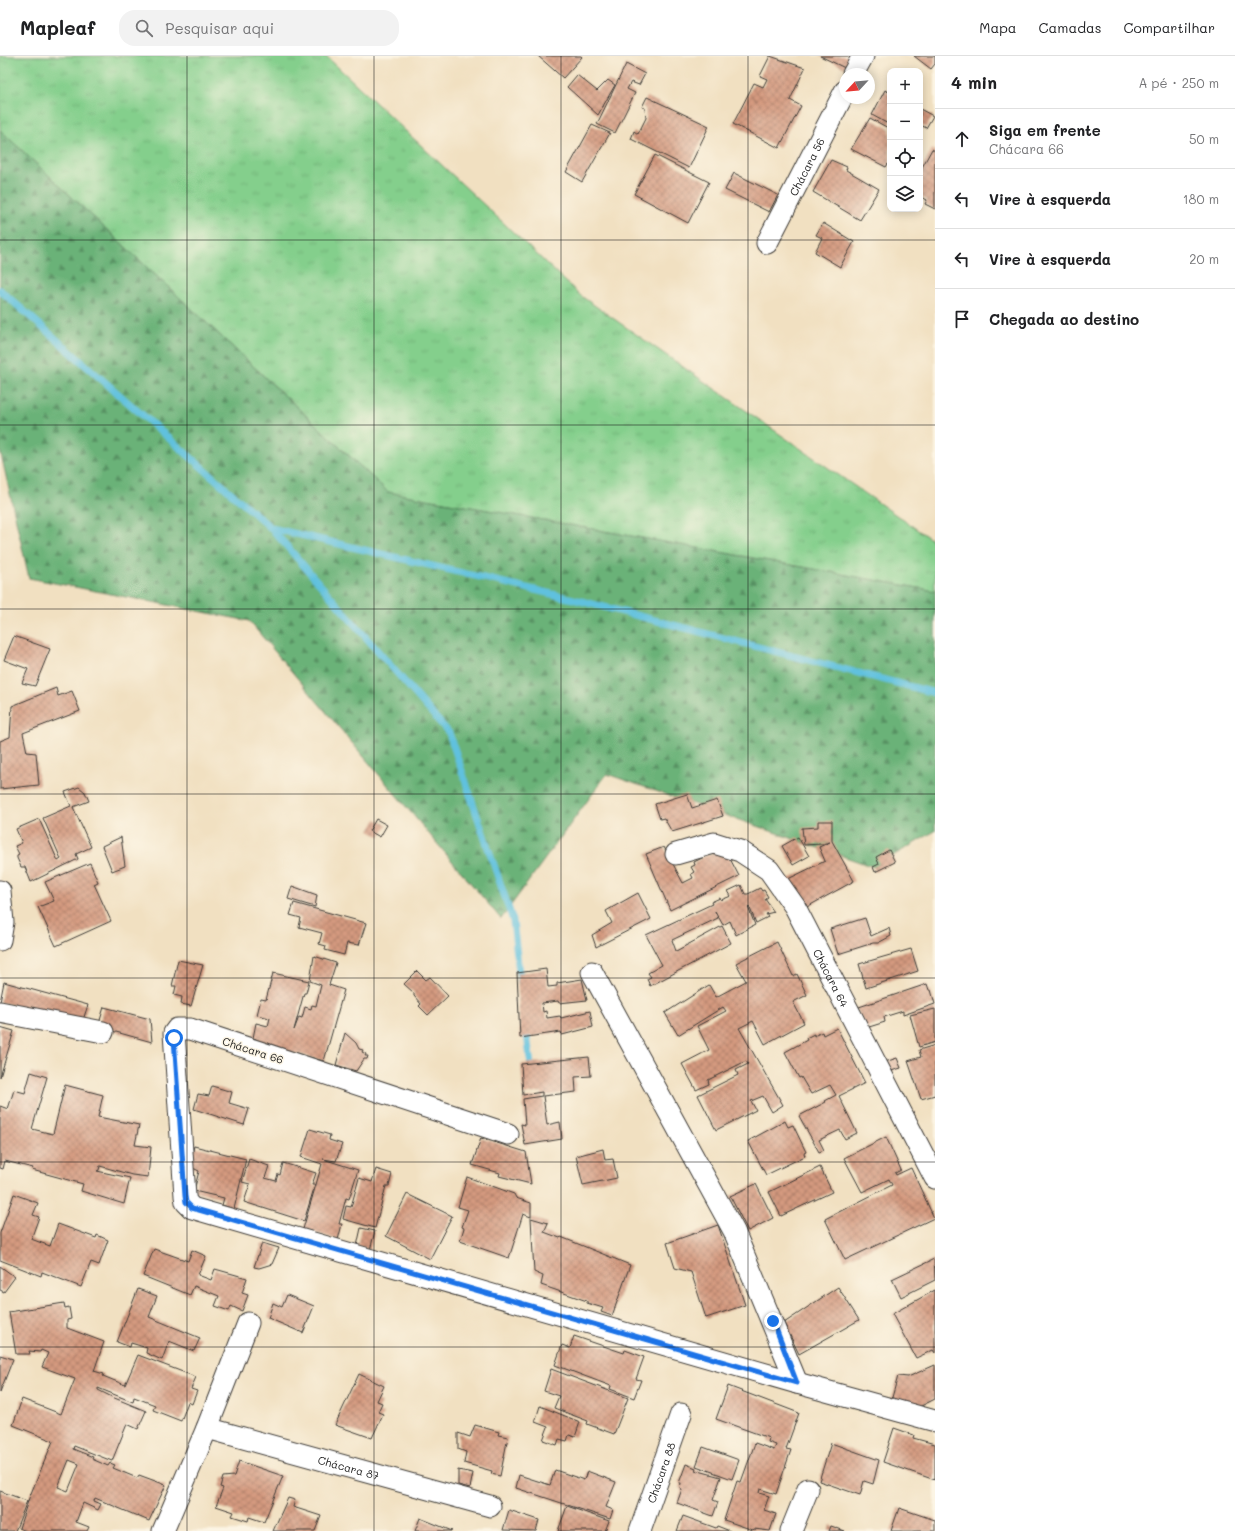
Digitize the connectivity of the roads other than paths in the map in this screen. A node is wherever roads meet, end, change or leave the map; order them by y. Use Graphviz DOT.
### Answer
graph roads {
  1 [pos="863,56"];
  2 [pos="857,68"];
  3 [pos="839,103"];
  4 [pos="767,243"];
  5 [pos="676,854"];
  6 [pos="0,899"];
  7 [pos="0,940"];
  8 [pos="592,972"];
  9 [pos="0,1012"];
  10 [pos="103,1032"];
  11 [pos="508,1134"];
  12 [pos="935,1178"];
  13 [pos="248,1323"];
  14 [pos="797,1383"];
  15 [pos="681,1414"];
  16 [pos="935,1421"];
  17 [pos="207,1428"];
  18 [pos="808,1489"];
  19 [pos="490,1506"];
  20 [pos="163,1531"];
  21 [pos="640,1531"];
  22 [pos="791,1531"];
  1 -- 2 [label="street"];
  3 -- 4 [label="street, Chácara 56"];
  5 -- 12 [label="street, Chácara 64"];
  6 -- 7 [label="street"];
  8 -- 14 [label="street"];
  9 -- 10 [label="street"];
  11 -- 14 [label="street, Chácara 66"];
  13 -- 17 [label="street"];
  14 -- 16 [label="street"];
  15 -- 21 [label="street, Chácara 88"];
  17 -- 19 [label="street, Chácara 87"];
  17 -- 20 [label="street"];
  18 -- 22 [label="street"];
}
